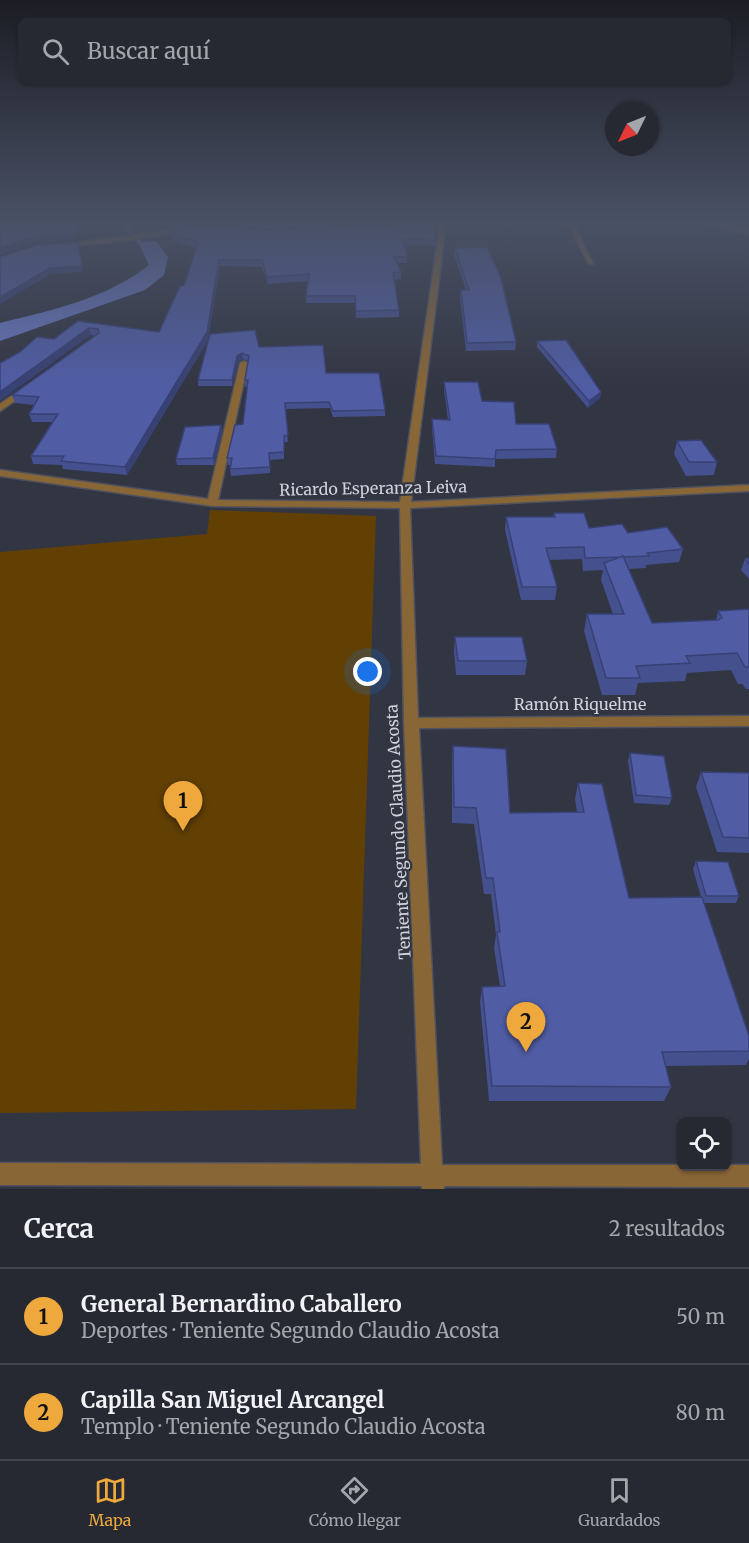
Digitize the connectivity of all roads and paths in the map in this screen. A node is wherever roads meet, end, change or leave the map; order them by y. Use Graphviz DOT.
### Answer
graph roads {
  1 [pos="432,279"];
  2 [pos="244,363"];
  3 [pos="38,381"];
  4 [pos="0,408"];
  5 [pos="0,473"];
  6 [pos="749,488"];
  7 [pos="212,504"];
  8 [pos="405,505"];
  9 [pos="749,721"];
  10 [pos="411,723"];
  11 [pos="0,1174"];
  12 [pos="749,1176"];
  13 [pos="433,1182"];
  1 -- 8 [label="street, Teniente Segundo Claudio Acosta"];
  2 -- 7 [label="street"];
  3 -- 4 [label="street"];
  5 -- 7 [label="street, Ricardo Esperanza Leiva"];
  6 -- 8 [label="street, Ricardo Esperanza Leiva"];
  7 -- 8 [label="street, Ricardo Esperanza Leiva"];
  8 -- 10 [label="street, Teniente Segundo Claudio Acosta"];
  9 -- 10 [label="street, Ramón Riquelme"];
  10 -- 13 [label="street, Teniente Segundo Claudio Acosta"];
  11 -- 13 [label="street"];
  12 -- 13 [label="street"];
}
